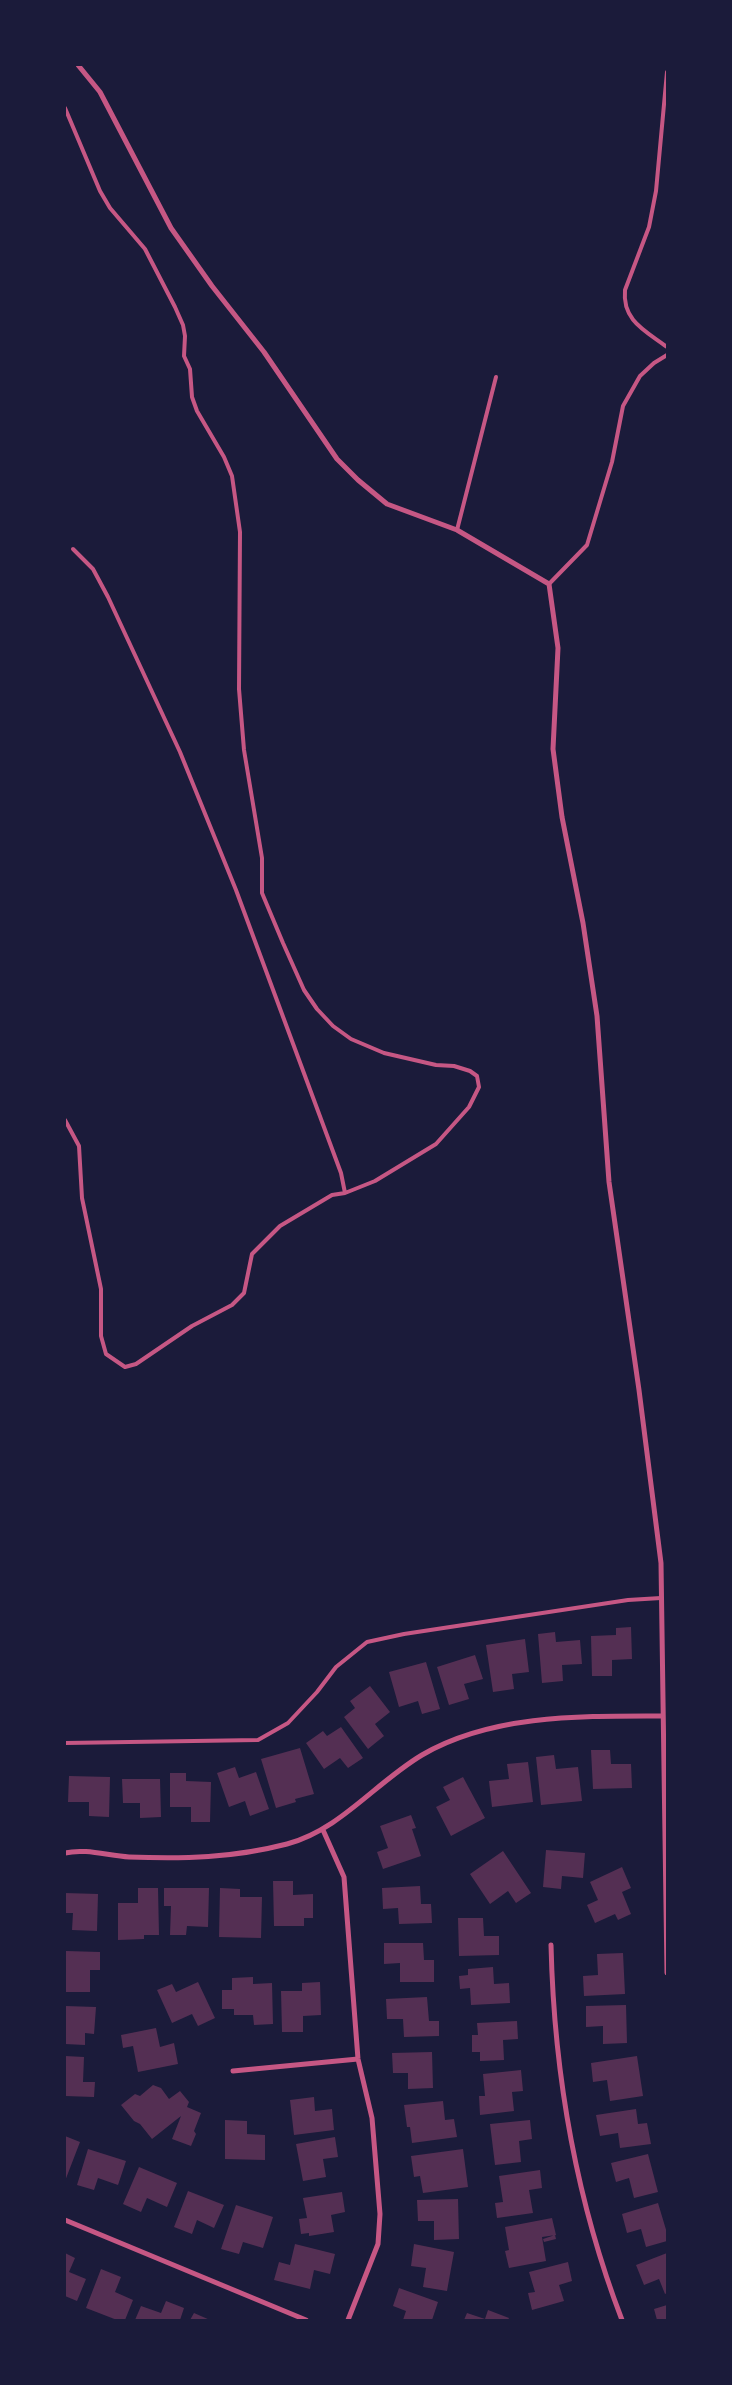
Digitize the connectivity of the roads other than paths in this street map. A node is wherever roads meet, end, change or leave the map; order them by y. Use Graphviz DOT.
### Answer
graph roads {
  1 [pos="78,65"];
  2 [pos="667,72"];
  3 [pos="65,108"];
  4 [pos="667,347"];
  5 [pos="667,355"];
  6 [pos="496,377"];
  7 [pos="457,530"];
  8 [pos="73,549"];
  9 [pos="549,584"];
  10 [pos="65,1120"];
  11 [pos="345,1193"];
  12 [pos="661,1598"];
  13 [pos="662,1716"];
  14 [pos="65,1743"];
  15 [pos="323,1830"];
  16 [pos="65,1853"];
  17 [pos="551,1945"];
  18 [pos="667,1973"];
  19 [pos="358,2059"];
  20 [pos="233,2070"];
  21 [pos="68,2221"];
  22 [pos="306,2320"];
  23 [pos="348,2320"];
  24 [pos="622,2320"];
  1 -- 7 [label="street"];
  2 -- 4 [label="lane"];
  3 -- 11 [label="lane"];
  5 -- 9 [label="lane"];
  6 -- 7 [label="lane"];
  7 -- 9 [label="street"];
  8 -- 11 [label="lane"];
  9 -- 12 [label="street"];
  10 -- 11 [label="lane"];
  12 -- 13 [label="street"];
  12 -- 14 [label="lane"];
  13 -- 15 [label="street"];
  13 -- 18 [label="street"];
  15 -- 16 [label="street"];
  15 -- 19 [label="street"];
  17 -- 24 [label="street"];
  19 -- 20 [label="street"];
  19 -- 23 [label="street"];
  21 -- 22 [label="street"];
}
